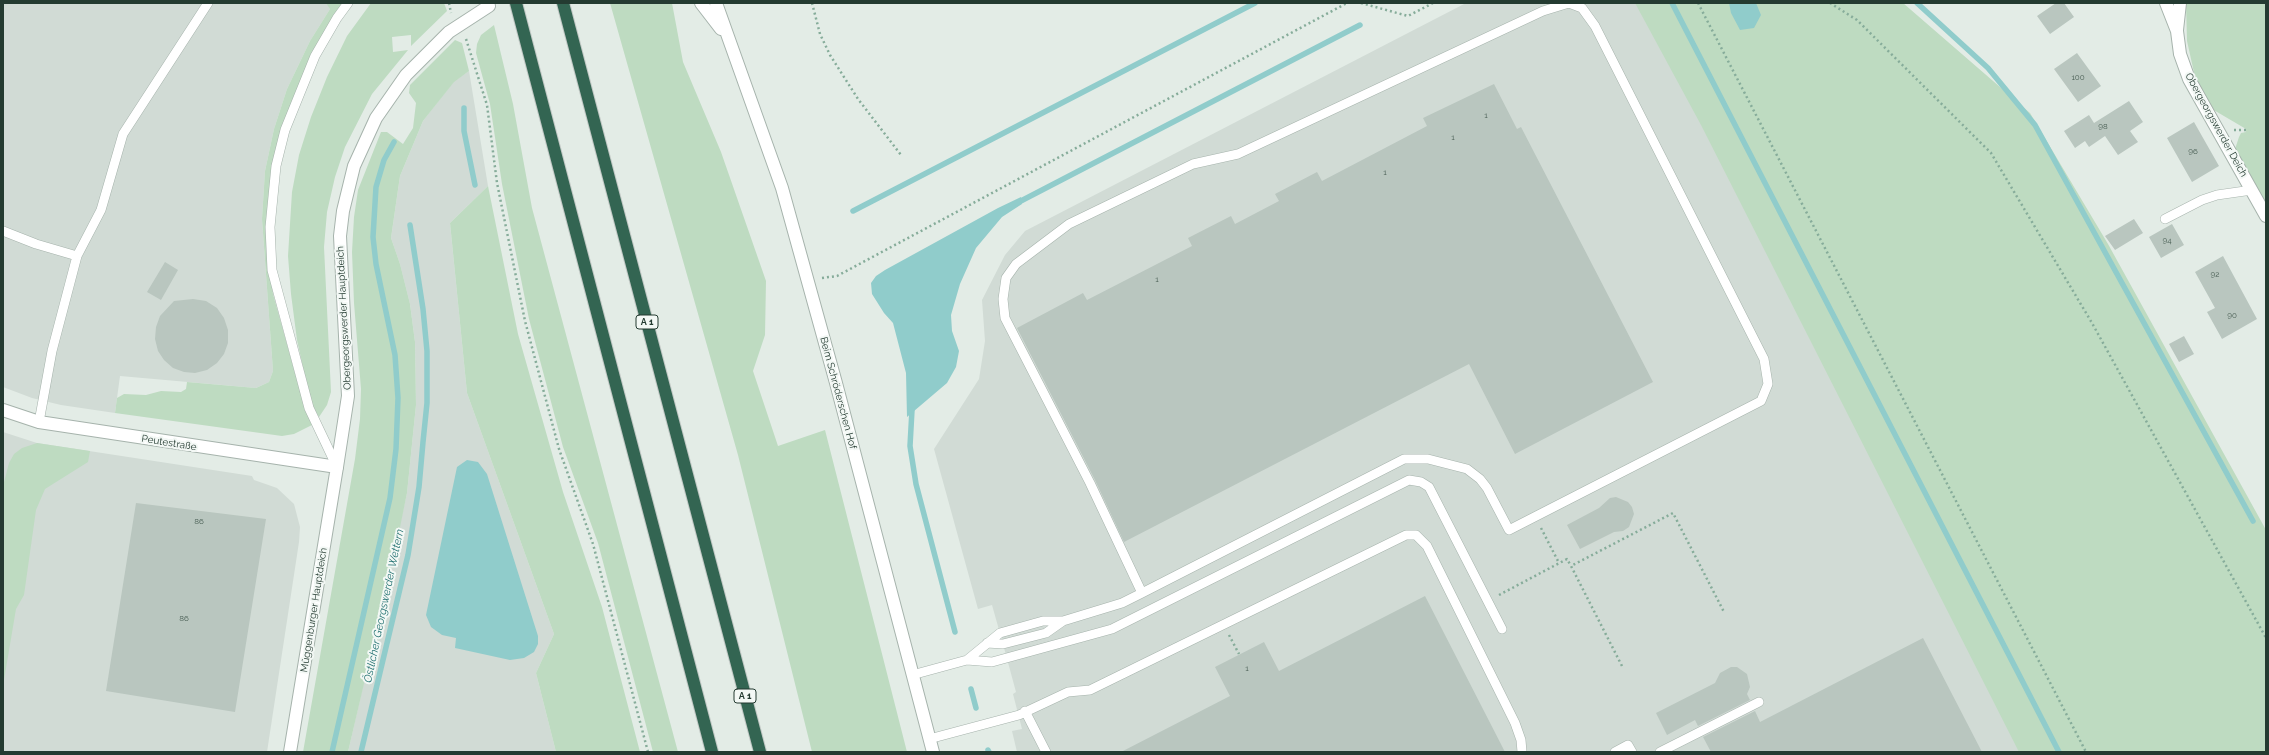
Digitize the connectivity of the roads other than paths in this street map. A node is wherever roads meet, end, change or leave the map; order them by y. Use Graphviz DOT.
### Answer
graph roads {
  1 [pos="208,3"];
  2 [pos="348,3"];
  3 [pos="516,3"];
  4 [pos="701,3"];
  5 [pos="716,3"];
  6 [pos="2166,3"];
  7 [pos="2180,3"];
  8 [pos="563,4"];
  9 [pos="488,6"];
  10 [pos="2177,31"];
  11 [pos="728,40"];
  12 [pos="2252,190"];
  13 [pos="2266,216"];
  14 [pos="2165,220"];
  15 [pos="3,231"];
  16 [pos="77,256"];
  17 [pos="3,410"];
  18 [pos="39,422"];
  19 [pos="338,467"];
  20 [pos="1142,593"];
  21 [pos="1502,629"];
  22 [pos="967,660"];
  23 [pos="912,675"];
  24 [pos="1759,702"];
  25 [pos="1025,711"];
  26 [pos="929,739"];
  27 [pos="290,752"];
  28 [pos="712,752"];
  29 [pos="760,752"];
  30 [pos="933,752"];
  31 [pos="1046,752"];
  32 [pos="1522,752"];
  33 [pos="1615,752"];
  34 [pos="1632,752"];
  35 [pos="1660,752"];
  1 -- 16 [label="lane"];
  2 -- 19 [label="lane"];
  3 -- 28 [label="highway"];
  4 -- 11 [label="street, Beim Schröderschen Hof"];
  5 -- 11 [label="street, Beim Schröderschen Hof"];
  6 -- 10 [label="street, Obergeorgswerder Deich"];
  7 -- 10 [label="street, Obergeorgswerder Deich"];
  8 -- 29 [label="highway, A 1"];
  9 -- 19 [label="street, Obergeorgswerder Hauptdeich"];
  10 -- 12 [label="street, Obergeorgswerder Deich"];
  11 -- 23 [label="street, Beim Schröderschen Hof"];
  12 -- 13 [label="street, Obergeorgswerder Deich"];
  12 -- 14 [label="lane"];
  15 -- 16 [label="lane"];
  16 -- 18 [label="lane"];
  17 -- 18 [label="street, Peutestraße"];
  18 -- 19 [label="street, Peutestraße"];
  19 -- 27 [label="street, Müggenburger Hauptdeich"];
  20 -- 20 [label="lane"];
  20 -- 22 [label="lane"];
  21 -- 22 [label="lane"];
  22 -- 23 [label="lane"];
  23 -- 26 [label="street, Beim Schröderschen Hof"];
  24 -- 35 [label="lane"];
  25 -- 26 [label="lane"];
  25 -- 31 [label="lane"];
  25 -- 32 [label="lane"];
  26 -- 30 [label="street, Beim Schröderschen Hof"];
  33 -- 34 [label="lane"];
}
